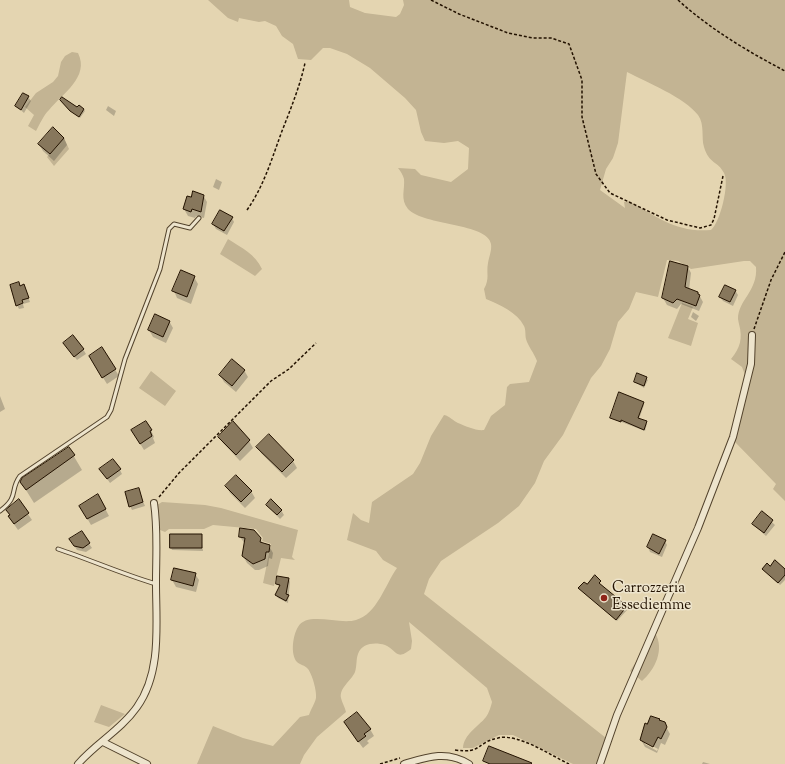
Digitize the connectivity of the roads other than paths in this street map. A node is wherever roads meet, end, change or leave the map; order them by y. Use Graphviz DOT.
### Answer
graph roads {
  1 [pos="199,218"];
  2 [pos="752,335"];
  3 [pos="154,503"];
  4 [pos="0,511"];
  5 [pos="58,549"];
  6 [pos="156,584"];
  7 [pos="103,742"];
  8 [pos="78,764"];
  9 [pos="147,764"];
  10 [pos="404,764"];
  11 [pos="469,764"];
  12 [pos="600,764"];
  1 -- 4 [label="lane"];
  2 -- 12 [label="street"];
  3 -- 6 [label="street"];
  5 -- 6 [label="lane"];
  6 -- 7 [label="street"];
  7 -- 8 [label="street"];
  7 -- 9 [label="street"];
  10 -- 11 [label="street"];
}
